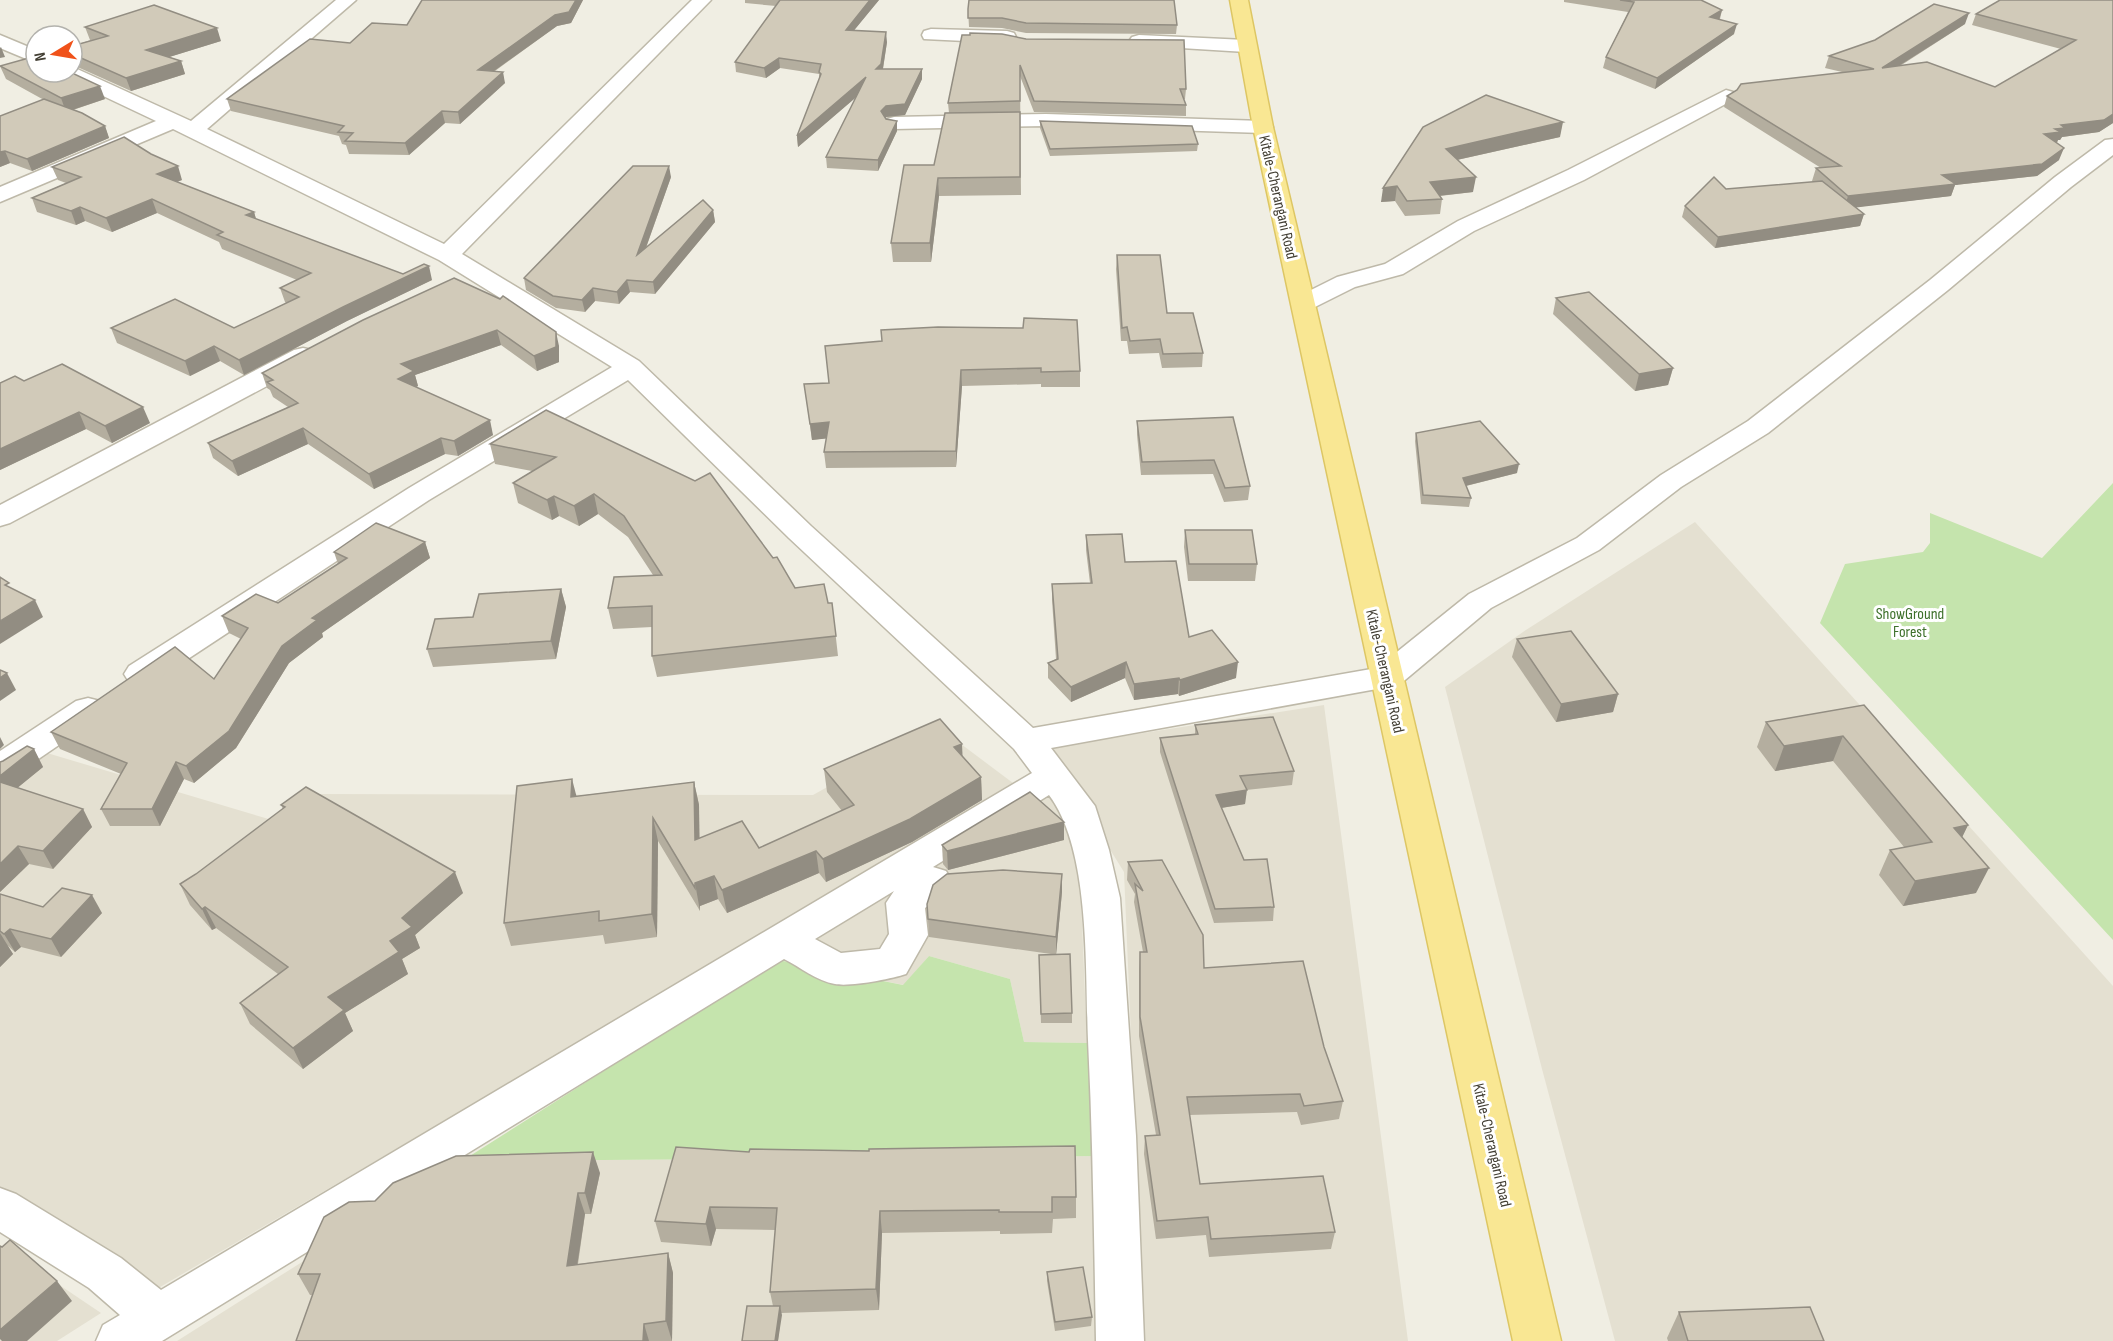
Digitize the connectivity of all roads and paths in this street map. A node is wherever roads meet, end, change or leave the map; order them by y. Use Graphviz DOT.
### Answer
graph roads {
  1 [pos="347,0"];
  2 [pos="702,0"];
  3 [pos="1239,0"];
  4 [pos="931,35"];
  5 [pos="0,41"];
  6 [pos="1026,41"];
  7 [pos="1120,41"];
  8 [pos="1246,46"];
  9 [pos="24,52"];
  10 [pos="24,59"];
  11 [pos="11,64"];
  12 [pos="84,79"];
  13 [pos="1726,96"];
  14 [pos="894,123"];
  15 [pos="183,125"];
  16 [pos="1263,127"];
  17 [pos="2113,145"];
  18 [pos="0,195"];
  19 [pos="447,255"];
  20 [pos="1304,303"];
  21 [pos="326,344"];
  22 [pos="630,367"];
  23 [pos="0,517"];
  24 [pos="1387,676"];
  25 [pos="1026,741"];
  26 [pos="0,768"];
  27 [pos="1054,776"];
  28 [pos="933,881"];
  29 [pos="783,940"];
  30 [pos="0,1208"];
  31 [pos="158,1317"];
  32 [pos="120,1341"];
  33 [pos="1120,1341"];
  34 [pos="1537,1341"];
  1 -- 15 [label="street"];
  2 -- 19 [label="street"];
  3 -- 8 [label="main road, Kitale-Cherangani Road"];
  4 -- 6 [label="street"];
  5 -- 9 [label="street"];
  7 -- 8 [label="street"];
  8 -- 16 [label="main road, Kitale-Cherangani Road"];
  10 -- 11 [label="street"];
  12 -- 15 [label="street"];
  13 -- 20 [label="street"];
  14 -- 16 [label="street"];
  15 -- 18 [label="street"];
  15 -- 19 [label="street"];
  16 -- 20 [label="main road, Kitale-Cherangani Road"];
  17 -- 24 [label="street"];
  19 -- 22 [label="street"];
  20 -- 24 [label="main road, Kitale-Cherangani Road"];
  21 -- 23 [label="street"];
  22 -- 25 [label="street"];
  22 -- 26 [label="street"];
  24 -- 25 [label="street"];
  24 -- 34 [label="main road, Kitale-Cherangani Road"];
  25 -- 27 [label="street"];
  27 -- 29 [label="street"];
  27 -- 33 [label="street"];
  28 -- 29 [label="street"];
  29 -- 31 [label="street"];
  30 -- 31 [label="street"];
  31 -- 32 [label="street"];
}
